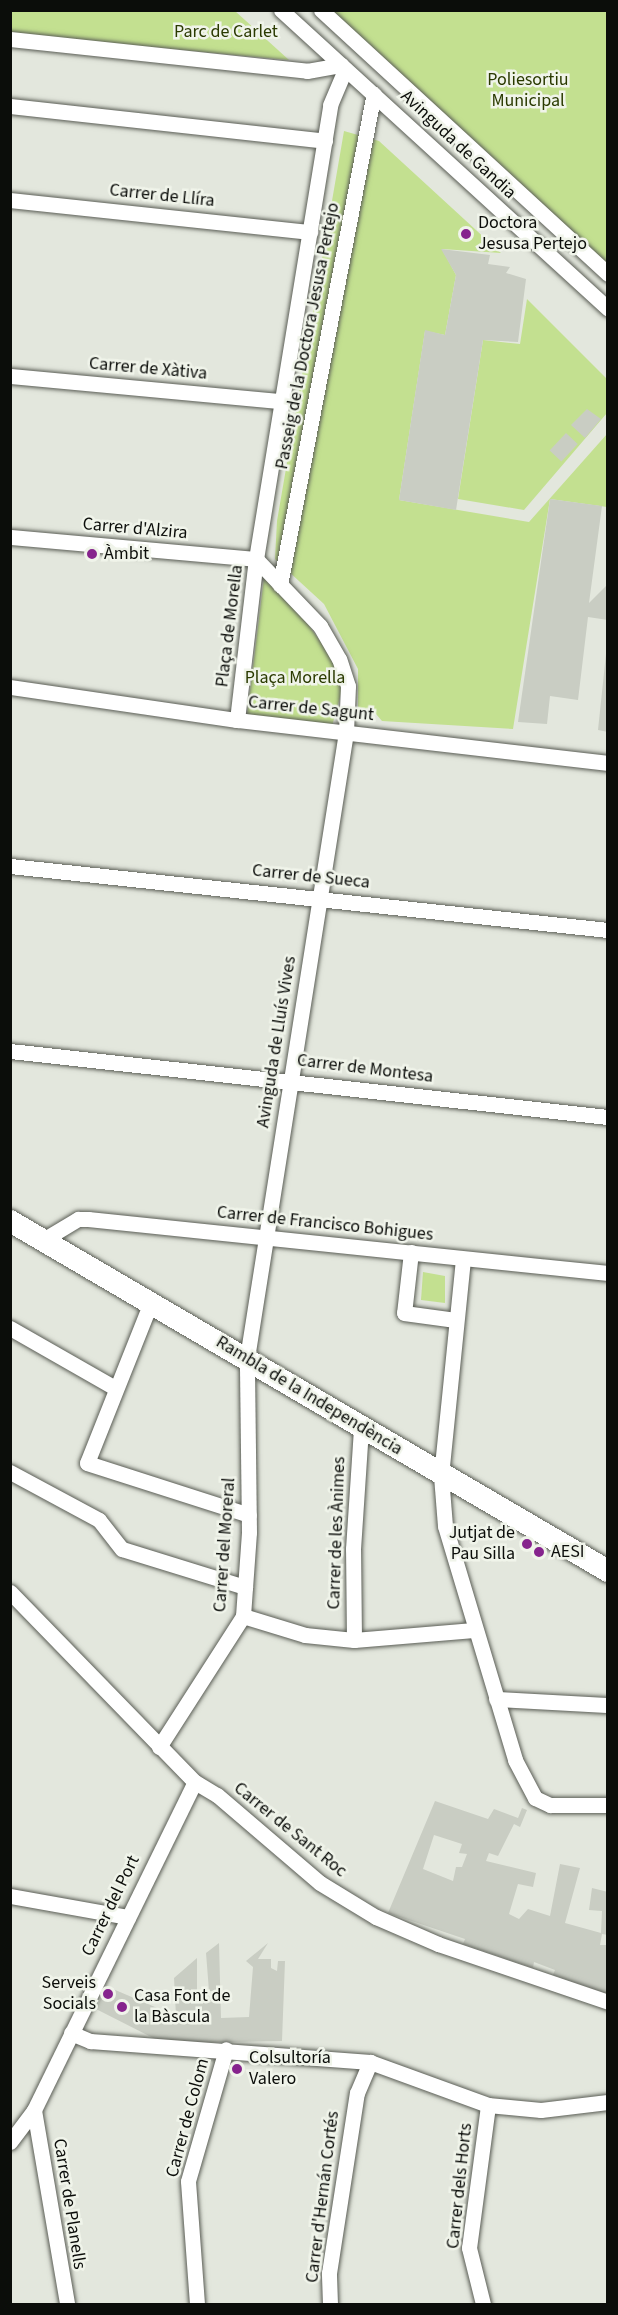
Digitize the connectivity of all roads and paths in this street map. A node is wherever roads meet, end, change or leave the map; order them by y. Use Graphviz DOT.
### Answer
graph roads {
  1 [pos="281,10"];
  2 [pos="321,10"];
  3 [pos="10,39"];
  4 [pos="343,67"];
  5 [pos="374,94"];
  6 [pos="10,106"];
  7 [pos="325,141"];
  8 [pos="10,200"];
  9 [pos="310,232"];
  10 [pos="608,274"];
  11 [pos="608,309"];
  12 [pos="10,376"];
  13 [pos="282,401"];
  14 [pos="10,537"];
  15 [pos="256,559"];
  16 [pos="280,585"];
  17 [pos="10,687"];
  18 [pos="237,720"];
  19 [pos="346,732"];
  20 [pos="608,763"];
  21 [pos="10,866"];
  22 [pos="320,897"];
  23 [pos="608,930"];
  24 [pos="10,1051"];
  25 [pos="290,1080"];
  26 [pos="608,1117"];
  27 [pos="10,1221"];
  28 [pos="266,1236"];
  29 [pos="43,1240"];
  30 [pos="411,1252"];
  31 [pos="463,1259"];
  32 [pos="608,1273"];
  33 [pos="151,1302"];
  34 [pos="456,1320"];
  35 [pos="10,1328"];
  36 [pos="247,1358"];
  37 [pos="115,1388"];
  38 [pos="361,1427"];
  39 [pos="10,1472"];
  40 [pos="441,1476"];
  41 [pos="249,1515"];
  42 [pos="608,1571"];
  43 [pos="245,1587"];
  44 [pos="10,1592"];
  45 [pos="243,1617"];
  46 [pos="474,1630"];
  47 [pos="354,1640"];
  48 [pos="496,1700"];
  49 [pos="608,1705"];
  50 [pos="159,1747"];
  51 [pos="195,1782"];
  52 [pos="608,1805"];
  53 [pos="10,1896"];
  54 [pos="128,1917"];
  55 [pos="608,2002"];
  56 [pos="71,2033"];
  57 [pos="226,2049"];
  58 [pos="370,2062"];
  59 [pos="608,2102"];
  60 [pos="488,2105"];
  61 [pos="34,2110"];
  62 [pos="10,2142"];
  63 [pos="67,2304"];
  64 [pos="197,2304"];
  65 [pos="330,2304"];
  66 [pos="483,2304"];
  1 -- 4 [label="street, Avinguda de Gandia"];
  2 -- 10 [label="street, Avinguda de Gandia"];
  3 -- 4 [label="street"];
  4 -- 5 [label="street, Avinguda de Gandia"];
  4 -- 7 [label="street, Passeig de la Doctora Jesusa Pertejo"];
  5 -- 11 [label="street, Avinguda de Gandia"];
  5 -- 16 [label="street, Passeig de la Doctora Jesusa Pertejo"];
  6 -- 7 [label="street"];
  7 -- 9 [label="street, Passeig de la Doctora Jesusa Pertejo"];
  8 -- 9 [label="street, Carrer de Llíra"];
  9 -- 13 [label="street, Passeig de la Doctora Jesusa Pertejo"];
  12 -- 13 [label="street, Carrer de Xàtiva"];
  13 -- 15 [label="street, Passeig de la Doctora Jesusa Pertejo"];
  14 -- 15 [label="street, Carrer d'Alzira"];
  15 -- 16 [label="street, Plaça de Morella"];
  15 -- 18 [label="street, Plaça de Morella"];
  16 -- 19 [label="street, Plaça de Morella"];
  17 -- 18 [label="street, Carrer de Sagunt"];
  18 -- 19 [label="street, Carrer de Sagunt"];
  19 -- 20 [label="street, Carrer de Sagunt"];
  19 -- 22 [label="street, Avinguda de Lluís Vives"];
  21 -- 22 [label="street, Carrer de Sueca"];
  22 -- 23 [label="street, Carrer de Sueca"];
  22 -- 25 [label="street, Avinguda de Lluís Vives"];
  24 -- 25 [label="street, Carrer de Montesa"];
  25 -- 26 [label="street, Carrer de Montesa"];
  25 -- 28 [label="street, Avinguda de Lluís Vives"];
  27 -- 29 [label="street, Rambla de la Independència"];
  28 -- 29 [label="street, Carrer de Francisco Bohigues"];
  28 -- 30 [label="street, Carrer de Francisco Bohigues"];
  28 -- 36 [label="street, Avinguda de Lluís Vives"];
  29 -- 33 [label="street, Rambla de la Independència"];
  30 -- 31 [label="street, Carrer de Francisco Bohigues"];
  30 -- 34 [label="street"];
  31 -- 32 [label="street, Carrer de Francisco Bohigues"];
  31 -- 34 [label="street"];
  33 -- 36 [label="street, Rambla de la Independència"];
  33 -- 37 [label="street"];
  34 -- 40 [label="street"];
  35 -- 37 [label="street"];
  36 -- 38 [label="street, Rambla de la Independència"];
  36 -- 41 [label="street, Carrer del Moreral"];
  37 -- 41 [label="street"];
  38 -- 40 [label="street, Rambla de la Independència"];
  38 -- 47 [label="street, Carrer de les Ànimes"];
  39 -- 43 [label="street"];
  40 -- 42 [label="street, Rambla de la Independència"];
  40 -- 46 [label="street"];
  41 -- 43 [label="street, Carrer del Moreral"];
  43 -- 45 [label="street, Carrer del Moreral"];
  44 -- 50 [label="street, Carrer de Sant Roc"];
  45 -- 47 [label="street"];
  45 -- 50 [label="street, Carrer del Moreral"];
  46 -- 47 [label="street"];
  46 -- 48 [label="street"];
  48 -- 49 [label="street"];
  48 -- 52 [label="street"];
  50 -- 51 [label="street, Carrer de Sant Roc"];
  51 -- 54 [label="street, Carrer del Port"];
  51 -- 55 [label="street, Carrer de Sant Roc"];
  53 -- 54 [label="street"];
  54 -- 56 [label="street, Carrer del Port"];
  56 -- 57 [label="street"];
  56 -- 61 [label="street, Carrer del Port"];
  57 -- 58 [label="street"];
  57 -- 64 [label="street, Carrer de Colom"];
  58 -- 60 [label="street"];
  58 -- 65 [label="street, Carrer d'Hernán Cortés"];
  59 -- 60 [label="street"];
  60 -- 66 [label="street, Carrer dels Horts"];
  61 -- 62 [label="street, Carrer del Port"];
  61 -- 63 [label="street, Carrer de Planells"];
}
